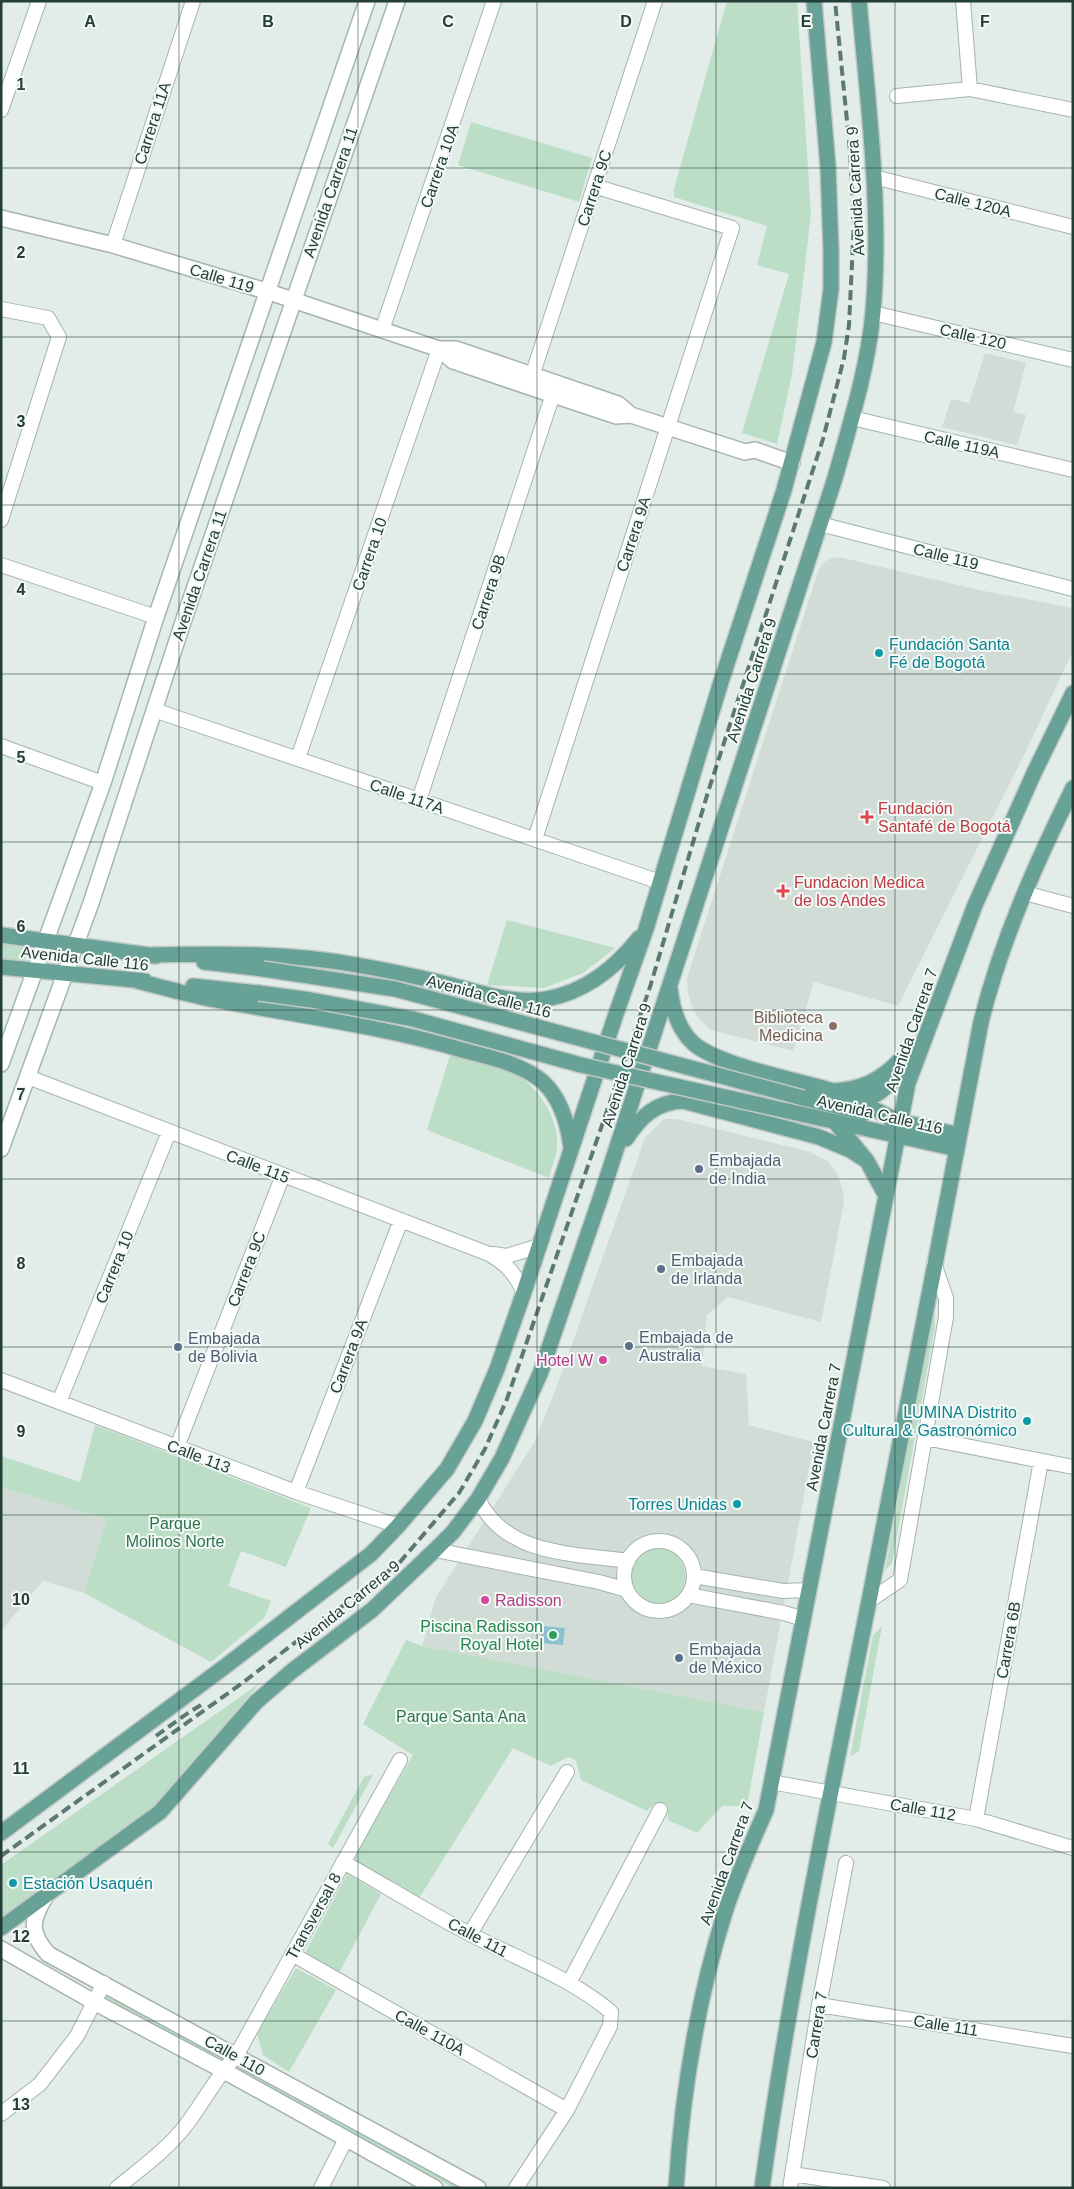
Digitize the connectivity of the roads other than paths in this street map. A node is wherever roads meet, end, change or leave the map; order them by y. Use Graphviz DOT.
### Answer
graph roads {
  1 [pos="39,1"];
  2 [pos="193,1"];
  3 [pos="367,1"];
  4 [pos="397,1"];
  5 [pos="494,1"];
  6 [pos="655,1"];
  7 [pos="814,1"];
  8 [pos="860,1"];
  9 [pos="962,1"];
  10 [pos="970,89"];
  11 [pos="897,96"];
  12 [pos="1,110"];
  13 [pos="1073,110"];
  14 [pos="874,177"];
  15 [pos="594,186"];
  16 [pos="1,218"];
  17 [pos="1073,227"];
  18 [pos="113,245"];
  19 [pos="266,291"];
  20 [pos="293,300"];
  21 [pos="1,309"];
  22 [pos="873,313"];
  23 [pos="382,330"];
  24 [pos="439,350"];
  25 [pos="1073,360"];
  26 [pos="530,381"];
  27 [pos="555,389"];
  28 [pos="852,418"];
  29 [pos="668,427"];
  30 [pos="791,468"];
  31 [pos="1073,470"];
  32 [pos="1,520"];
  33 [pos="820,524"];
  34 [pos="1,565"];
  35 [pos="1073,589"];
  36 [pos="156,617"];
  37 [pos="1073,693"];
  38 [pos="154,710"];
  39 [pos="1,746"];
  40 [pos="298,758"];
  41 [pos="103,783"];
  42 [pos="1073,788"];
  43 [pos="419,800"];
  44 [pos="535,839"];
  45 [pos="660,882"];
  46 [pos="1025,893"];
  47 [pos="1073,906"];
  48 [pos="646,929"];
  49 [pos="1,935"];
  50 [pos="47,942"];
  51 [pos="75,945"];
  52 [pos="146,955"];
  53 [pos="1,967"];
  54 [pos="36,971"];
  55 [pos="65,974"];
  56 [pos="137,981"];
  57 [pos="670,986"];
  58 [pos="932,1018"];
  59 [pos="1,1064"];
  60 [pos="28,1077"];
  61 [pos="832,1091"];
  62 [pos="858,1103"];
  63 [pos="836,1114"];
  64 [pos="899,1129"];
  65 [pos="169,1132"];
  66 [pos="958,1142"];
  67 [pos="571,1148"];
  68 [pos="1,1149"];
  69 [pos="615,1154"];
  70 [pos="867,1161"];
  71 [pos="283,1175"];
  72 [pos="886,1196"];
  73 [pos="401,1220"];
  74 [pos="539,1246"];
  75 [pos="490,1254"];
  76 [pos="934,1263"];
  77 [pos="524,1292"];
  78 [pos="1,1380"];
  79 [pos="59,1402"];
  80 [pos="925,1438"];
  81 [pos="177,1447"];
  82 [pos="1040,1461"];
  83 [pos="1073,1467"];
  84 [pos="296,1492"];
  85 [pos="478,1499"];
  86 [pos="398,1526"];
  87 [pos="435,1550"];
  88 [pos="628,1561"];
  89 [pos="694,1576"];
  90 [pos="627,1590"];
  91 [pos="809,1590"];
  92 [pos="688,1596"];
  93 [pos="869,1601"];
  94 [pos="803,1621"];
  95 [pos="400,1760"];
  96 [pos="567,1772"];
  97 [pos="771,1782"];
  98 [pos="829,1792"];
  99 [pos="660,1810"];
  100 [pos="976,1819"];
  101 [pos="1,1833"];
  102 [pos="1073,1848"];
  103 [pos="344,1862"];
  104 [pos="846,1863"];
  105 [pos="46,1896"];
  106 [pos="1,1928"];
  107 [pos="470,1934"];
  108 [pos="1,1949"];
  109 [pos="292,1954"];
  110 [pos="104,1983"];
  111 [pos="569,1983"];
  112 [pos="94,2002"];
  113 [pos="819,2004"];
  114 [pos="1073,2046"];
  115 [pos="236,2056"];
  116 [pos="223,2070"];
  117 [pos="567,2110"];
  118 [pos="1,2114"];
  119 [pos="346,2139"];
  120 [pos="792,2174"];
  121 [pos="117,2188"];
  122 [pos="321,2188"];
  123 [pos="435,2188"];
  124 [pos="478,2188"];
  125 [pos="516,2188"];
  126 [pos="676,2188"];
  127 [pos="762,2188"];
  128 [pos="790,2188"];
  129 [pos="884,2188"];
  1 -- 12 [label="street"];
  2 -- 18 [label="street, Carrera 11A"];
  3 -- 19 [label="main road, Avenida Carrera 11"];
  4 -- 20 [label="main road, Avenida Carrera 11"];
  5 -- 23 [label="street, Carrera 10A"];
  6 -- 15 [label="street, Carrera 9C"];
  7 -- 30 [label="main road, Avenida Carrera 9"];
  8 -- 14 [label="main road, Avenida Carrera 9"];
  9 -- 10 [label="street"];
  10 -- 11 [label="street"];
  10 -- 13 [label="street"];
  14 -- 17 [label="street, Calle 120A"];
  14 -- 22 [label="main road, Avenida Carrera 9"];
  15 -- 26 [label="street, Carrera 9C"];
  15 -- 29 [label="street, Carrera 9A"];
  16 -- 18 [label="main road, Calle 119"];
  18 -- 19 [label="main road, Calle 119"];
  19 -- 20 [label="main road, Calle 119"];
  19 -- 36 [label="main road, Avenida Carrera 11"];
  20 -- 23 [label="main road, Calle 119"];
  20 -- 38 [label="main road, Avenida Carrera 11"];
  21 -- 32 [label="street"];
  22 -- 25 [label="street, Calle 120"];
  22 -- 28 [label="main road, Avenida Carrera 9"];
  23 -- 24 [label="main road, Calle 119"];
  24 -- 26 [label="main road, Calle 119"];
  24 -- 40 [label="street, Carrera 10"];
  26 -- 27 [label="main road, Calle 119"];
  27 -- 29 [label="main road, Calle 119"];
  27 -- 43 [label="street, Carrera 9B"];
  28 -- 31 [label="street, Calle 119A"];
  28 -- 33 [label="main road, Avenida Carrera 9"];
  29 -- 30 [label="main road, Calle 119"];
  29 -- 44 [label="street, Carrera 9A"];
  30 -- 45 [label="main road, Avenida Carrera 9"];
  33 -- 35 [label="street, Calle 119"];
  33 -- 57 [label="main road, Avenida Carrera 9"];
  34 -- 36 [label="street"];
  36 -- 41 [label="main road, Avenida Carrera 11"];
  37 -- 58 [label="main road, Avenida Carrera 7"];
  38 -- 40 [label="street, Calle 117A"];
  38 -- 51 [label="main road, Avenida Carrera 11"];
  39 -- 41 [label="street"];
  40 -- 43 [label="street, Calle 117A"];
  41 -- 50 [label="main road, Avenida Carrera 11"];
  42 -- 46 [label="main road"];
  43 -- 44 [label="street, Calle 117A"];
  44 -- 45 [label="street, Calle 117A"];
  45 -- 48 [label="main road, Avenida Carrera 9"];
  46 -- 47 [label="street"];
  46 -- 66 [label="main road"];
  48 -- 52 [label="main road"];
  48 -- 67 [label="main road, Avenida Carrera 9"];
  49 -- 50 [label="main road, Avenida Calle 116"];
  50 -- 51 [label="main road, Avenida Calle 116"];
  50 -- 54 [label="main road, Avenida Carrera 11"];
  51 -- 52 [label="main road, Avenida Calle 116"];
  51 -- 55 [label="main road, Avenida Carrera 11"];
  52 -- 63 [label="main road, Avenida Calle 116, bridge"];
  53 -- 54 [label="main road, Avenida Calle 116"];
  54 -- 55 [label="main road, Avenida Calle 116"];
  54 -- 59 [label="main road, Avenida Carrera 11"];
  55 -- 56 [label="main road, Avenida Calle 116"];
  55 -- 60 [label="main road, Avenida Carrera 11"];
  56 -- 63 [label="main road, Avenida Calle 116, bridge"];
  56 -- 67 [label="main road"];
  57 -- 61 [label="main road"];
  57 -- 69 [label="main road, Avenida Carrera 9"];
  58 -- 61 [label="main road"];
  58 -- 62 [label="main road"];
  58 -- 64 [label="main road, Avenida Carrera 7"];
  60 -- 65 [label="street, Calle 115"];
  60 -- 68 [label="main road, Avenida Carrera 11"];
  61 -- 62 [label="main road"];
  62 -- 63 [label="main road"];
  62 -- 64 [label="main road"];
  63 -- 64 [label="main road, Avenida Calle 116"];
  63 -- 70 [label="main road"];
  64 -- 66 [label="main road, Avenida Calle 116"];
  64 -- 72 [label="main road, Avenida Carrera 7"];
  65 -- 71 [label="street, Calle 115"];
  65 -- 79 [label="street, Carrera 10"];
  66 -- 76 [label="main road"];
  67 -- 74 [label="main road, Avenida Carrera 9"];
  69 -- 70 [label="main road"];
  69 -- 85 [label="main road, Avenida Carrera 9"];
  70 -- 72 [label="main road"];
  71 -- 73 [label="street, Calle 115"];
  71 -- 81 [label="street, Carrera 9C"];
  72 -- 91 [label="main road, Avenida Carrera 7"];
  73 -- 75 [label="street, Calle 115"];
  73 -- 84 [label="street, Carrera 9A"];
  74 -- 75 [label="street, Calle 115"];
  74 -- 77 [label="main road, Avenida Carrera 9"];
  75 -- 77 [label="street, Calle 115"];
  76 -- 80 [label="street"];
  76 -- 93 [label="main road"];
  77 -- 86 [label="main road, Avenida Carrera 9"];
  78 -- 79 [label="street, Calle 113"];
  79 -- 81 [label="street, Calle 113"];
  80 -- 82 [label="street"];
  80 -- 93 [label="street"];
  81 -- 84 [label="street, Calle 113"];
  82 -- 83 [label="street"];
  82 -- 100 [label="street, Carrera 6B"];
  84 -- 86 [label="street, Calle 113"];
  85 -- 87 [label="main road, Avenida Carrera 9"];
  85 -- 88 [label="street"];
  86 -- 101 [label="main road, Avenida Carrera 9"];
  87 -- 90 [label="street"];
  87 -- 105 [label="main road, Avenida Carrera 9"];
  88 -- 89 [label="street"];
  88 -- 90 [label="street"];
  89 -- 91 [label="street"];
  89 -- 92 [label="street"];
  90 -- 92 [label="street"];
  91 -- 94 [label="main road, Avenida Carrera 7"];
  92 -- 94 [label="street"];
  93 -- 98 [label="main road"];
  94 -- 97 [label="main road, Avenida Carrera 7"];
  95 -- 103 [label="street, Transversal 8"];
  96 -- 107 [label="street"];
  97 -- 98 [label="street, Calle 112"];
  97 -- 126 [label="main road, Avenida Carrera 7"];
  98 -- 100 [label="street, Calle 112"];
  98 -- 127 [label="main road"];
  99 -- 111 [label="street"];
  100 -- 102 [label="street, Calle 112"];
  103 -- 107 [label="street, Calle 111"];
  103 -- 109 [label="street, Transversal 8"];
  104 -- 113 [label="street, Carrera 7"];
  105 -- 106 [label="main road, Avenida Carrera 9"];
  105 -- 110 [label="main road, Calle 110"];
  107 -- 111 [label="street, Calle 111"];
  108 -- 112 [label="main road, Calle 110"];
  109 -- 115 [label="street, Transversal 8"];
  109 -- 117 [label="street, Calle 110A"];
  110 -- 112 [label="street"];
  110 -- 115 [label="main road, Calle 110"];
  111 -- 117 [label="street, Calle 111"];
  112 -- 116 [label="main road, Calle 110"];
  112 -- 118 [label="street"];
  113 -- 114 [label="street, Calle 111"];
  113 -- 120 [label="street, Carrera 7"];
  115 -- 116 [label="street, Transversal 8"];
  115 -- 124 [label="main road, Calle 110"];
  116 -- 119 [label="main road, Calle 110"];
  116 -- 121 [label="street, Transversal 8"];
  117 -- 125 [label="street"];
  119 -- 122 [label="street"];
  119 -- 123 [label="main road, Calle 110"];
  120 -- 128 [label="street, Carrera 7"];
  120 -- 129 [label="street"];
}
